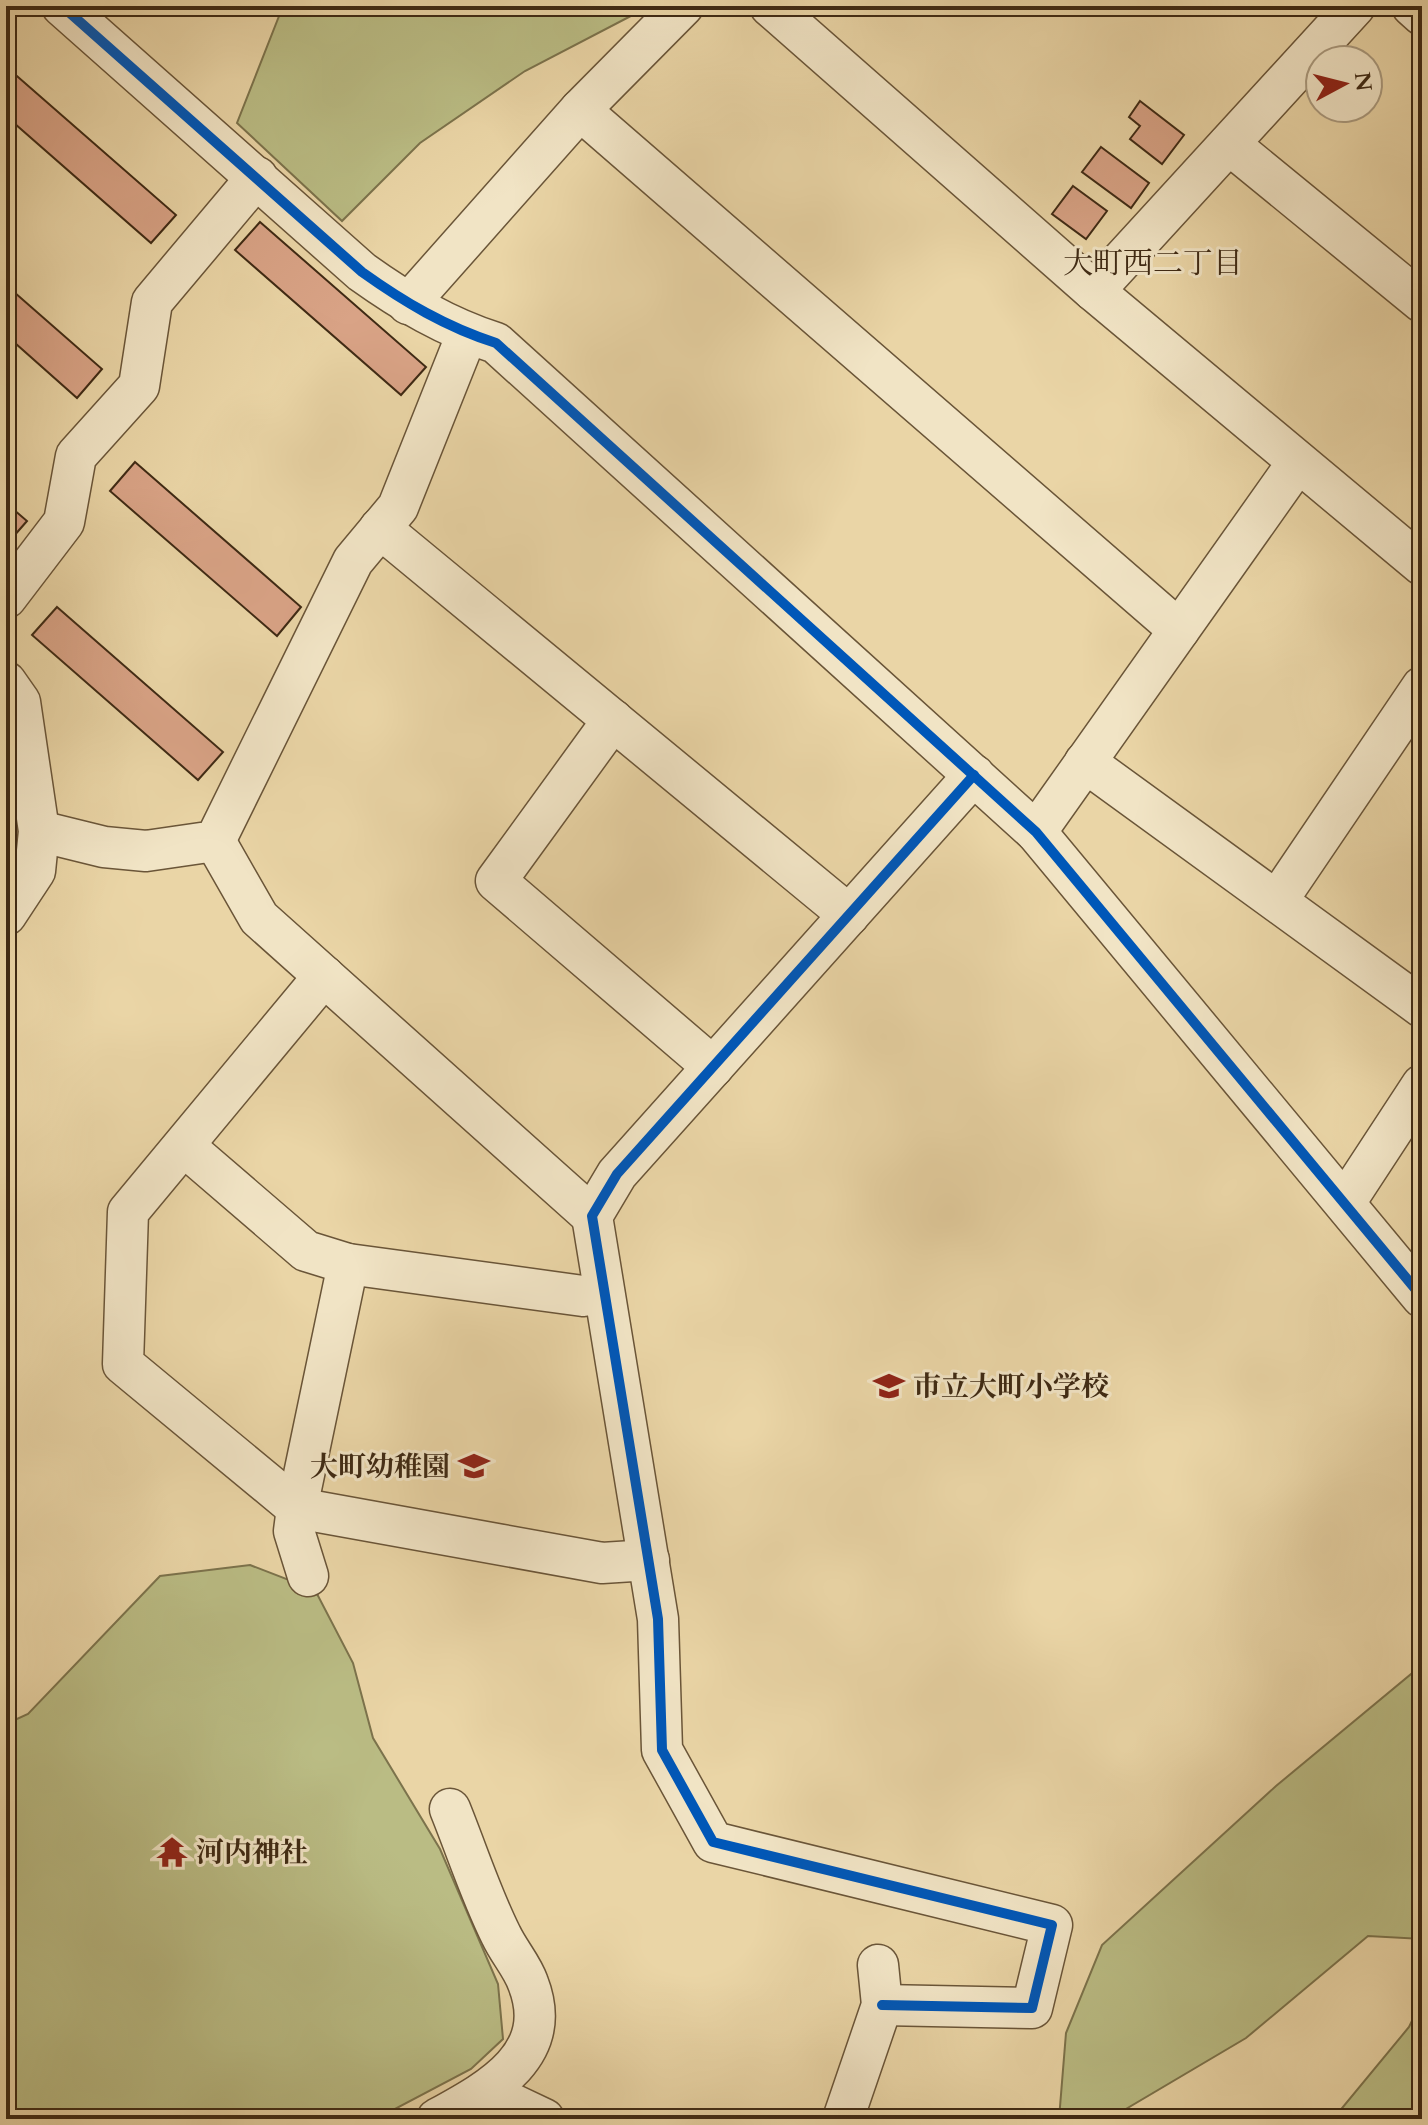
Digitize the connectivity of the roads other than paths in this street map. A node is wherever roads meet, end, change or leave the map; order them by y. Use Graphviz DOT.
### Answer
graph roads {
  1 [pos="62,6"];
  2 [pos="683,6"];
  3 [pos="770,6"];
  4 [pos="1355,6"];
  5 [pos="1412,6"];
  6 [pos="1422,15"];
  7 [pos="580,110"];
  8 [pos="1229,144"];
  9 [pos="257,177"];
  10 [pos="1094,291"];
  11 [pos="1422,302"];
  12 [pos="408,304"];
  13 [pos="467,334"];
  14 [pos="1298,462"];
  15 [pos="380,528"];
  16 [pos="1422,565"];
  17 [pos="6,598"];
  18 [pos="1179,630"];
  19 [pos="6,682"];
  20 [pos="1422,687"];
  21 [pos="613,720"];
  22 [pos="1085,762"];
  23 [pos="974,775"];
  24 [pos="39,831"];
  25 [pos="1036,832"];
  26 [pos="215,841"];
  27 [pos="1277,901"];
  28 [pos="6,915"];
  29 [pos="849,915"];
  30 [pos="324,976"];
  31 [pos="1422,1007"];
  32 [pos="713,1067"];
  33 [pos="1422,1085"];
  34 [pos="184,1146"];
  35 [pos="1346,1201"];
  36 [pos="592,1216"];
  37 [pos="348,1264"];
  38 [pos="604,1293"];
  39 [pos="1422,1297"];
  40 [pos="297,1508"];
  41 [pos="649,1560"];
  42 [pos="308,1576"];
  43 [pos="450,1809"];
  44 [pos="878,1965"];
  45 [pos="882,2005"];
  46 [pos="487,2092"];
  47 [pos="437,2119"];
  48 [pos="544,2119"];
  49 [pos="843,2119"];
  1 -- 9 [label="street"];
  2 -- 7 [label="street"];
  3 -- 10 [label="street"];
  4 -- 8 [label="street"];
  5 -- 6 [label="street"];
  7 -- 12 [label="street"];
  7 -- 18 [label="street"];
  8 -- 10 [label="street"];
  8 -- 11 [label="street"];
  9 -- 12 [label="street"];
  9 -- 17 [label="street"];
  10 -- 14 [label="street"];
  12 -- 13 [label="street"];
  13 -- 15 [label="street"];
  13 -- 23 [label="street"];
  14 -- 16 [label="street"];
  14 -- 18 [label="street"];
  15 -- 21 [label="street"];
  15 -- 26 [label="street"];
  18 -- 22 [label="street"];
  19 -- 24 [label="street"];
  20 -- 27 [label="street"];
  21 -- 29 [label="street"];
  21 -- 32 [label="street"];
  22 -- 25 [label="street"];
  22 -- 27 [label="street"];
  23 -- 25 [label="street"];
  23 -- 29 [label="street"];
  24 -- 26 [label="street"];
  24 -- 28 [label="street"];
  25 -- 35 [label="street"];
  26 -- 30 [label="street"];
  27 -- 31 [label="street"];
  29 -- 32 [label="street"];
  30 -- 34 [label="street"];
  30 -- 36 [label="street"];
  32 -- 36 [label="street"];
  33 -- 35 [label="street"];
  34 -- 37 [label="street"];
  34 -- 40 [label="street"];
  35 -- 39 [label="street"];
  36 -- 38 [label="street"];
  37 -- 38 [label="street"];
  37 -- 40 [label="street"];
  38 -- 41 [label="street"];
  40 -- 41 [label="street"];
  40 -- 42 [label="street"];
  41 -- 45 [label="street"];
  43 -- 46 [label="street"];
  44 -- 45 [label="street"];
  45 -- 49 [label="street"];
  46 -- 47 [label="street"];
  46 -- 48 [label="street"];
}
